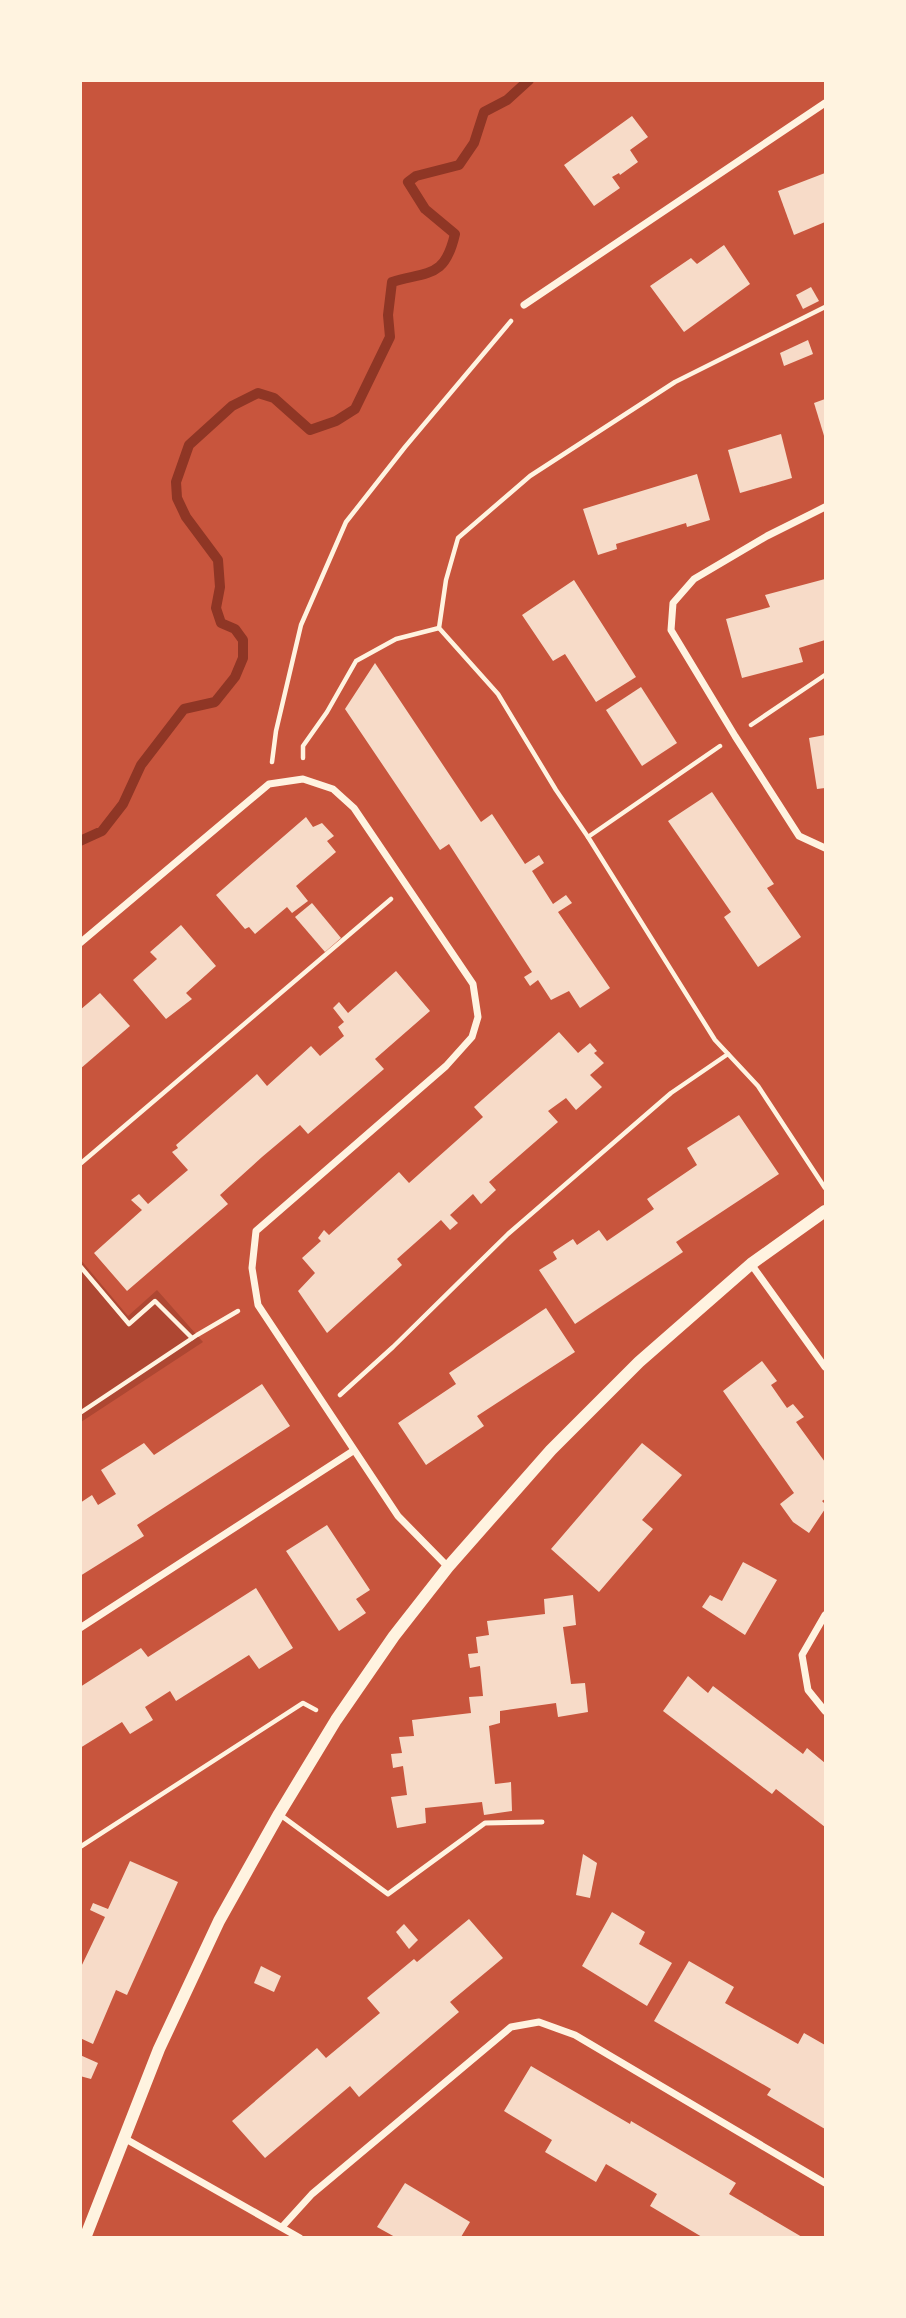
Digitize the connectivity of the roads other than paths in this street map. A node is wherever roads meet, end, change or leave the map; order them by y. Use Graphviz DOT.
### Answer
graph roads {
  1 [pos="825,103"];
  2 [pos="524,305"];
  3 [pos="825,507"];
  4 [pos="825,848"];
  5 [pos="80,943"];
  6 [pos="825,1211"];
  7 [pos="751,1264"];
  8 [pos="825,1367"];
  9 [pos="354,1451"];
  10 [pos="447,1567"];
  11 [pos="825,1615"];
  12 [pos="80,1628"];
  13 [pos="825,1711"];
  14 [pos="279,1814"];
  15 [pos="542,1822"];
  16 [pos="123,2137"];
  17 [pos="825,2183"];
  18 [pos="282,2227"];
  19 [pos="85,2238"];
  20 [pos="300,2238"];
  1 -- 2 [label="street"];
  3 -- 4 [label="street"];
  5 -- 9 [label="street"];
  6 -- 7 [label="street"];
  7 -- 8 [label="street"];
  7 -- 10 [label="street"];
  9 -- 10 [label="street"];
  9 -- 12 [label="street"];
  10 -- 14 [label="street"];
  11 -- 13 [label="street"];
  14 -- 15 [label="lane"];
  14 -- 16 [label="street"];
  16 -- 18 [label="street"];
  16 -- 19 [label="street"];
  17 -- 18 [label="street"];
  18 -- 20 [label="street"];
}
